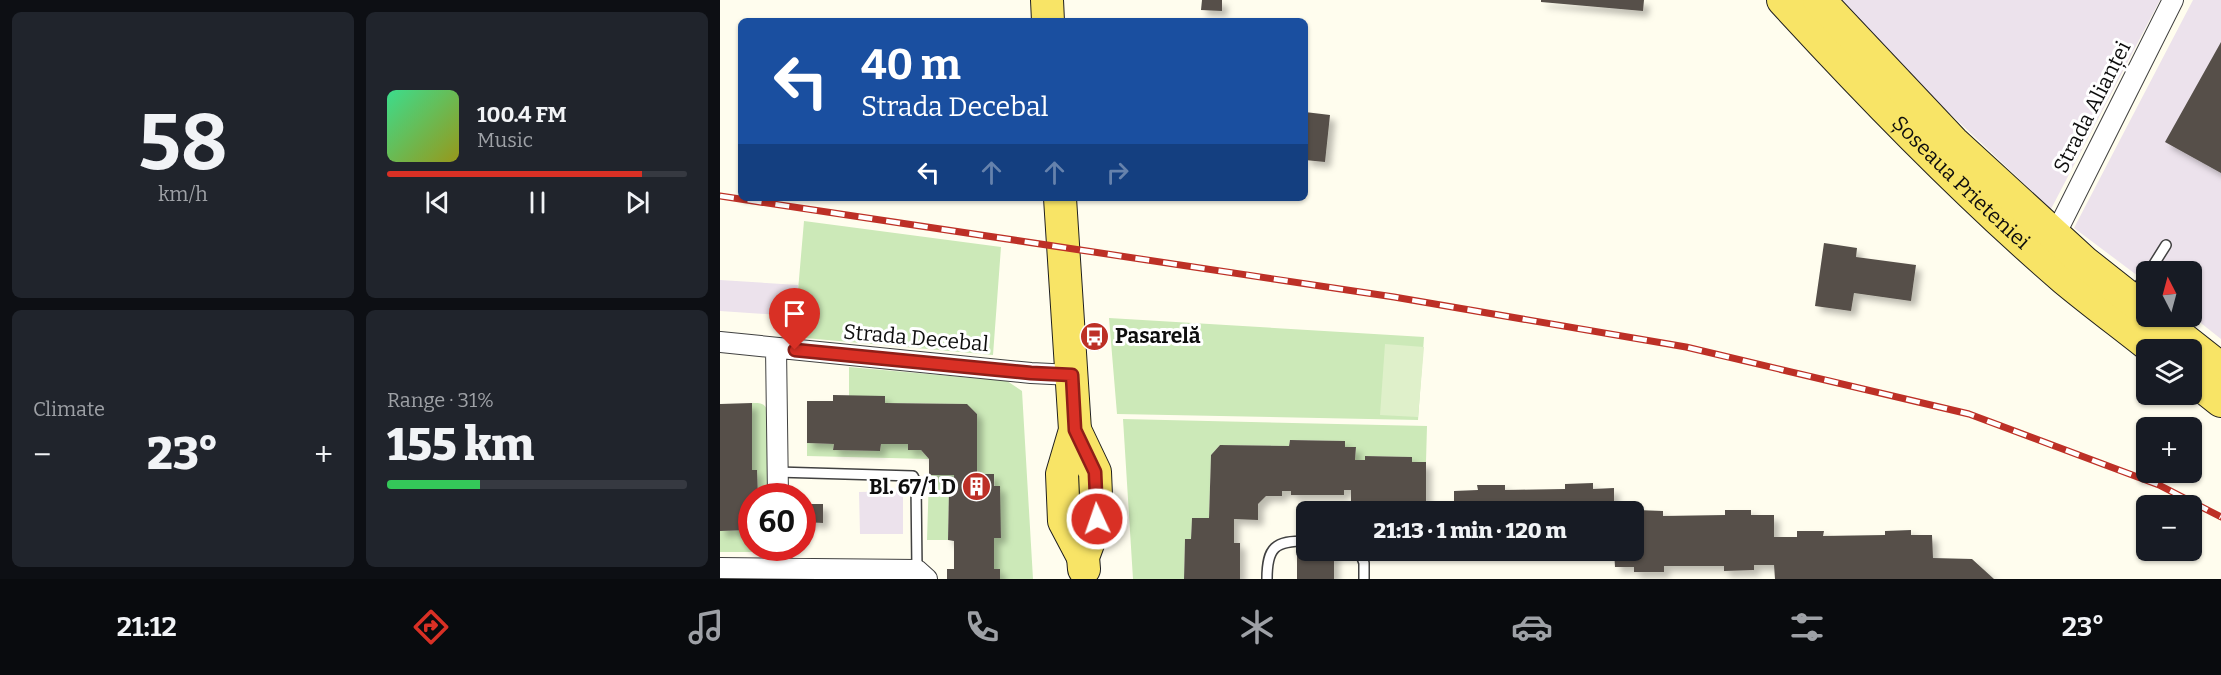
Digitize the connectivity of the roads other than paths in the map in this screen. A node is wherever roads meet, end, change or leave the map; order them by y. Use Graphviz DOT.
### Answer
graph roads {
  1 [pos="1047,0"];
  2 [pos="1783,0"];
  3 [pos="1819,0"];
  4 [pos="2173,0"];
  5 [pos="1048,18"];
  6 [pos="1060,201"];
  7 [pos="2055,235"];
  8 [pos="2166,245"];
  9 [pos="2157,261"];
  10 [pos="2136,301"];
  11 [pos="2168,327"];
  12 [pos="720,342"];
  13 [pos="776,348"];
  14 [pos="2221,369"];
  15 [pos="1072,375"];
  16 [pos="2202,386"];
  17 [pos="2221,401"];
  18 [pos="777,472"];
  19 [pos="777,483"];
  20 [pos="1296,541"];
  21 [pos="777,561"];
  22 [pos="1363,561"];
  23 [pos="720,568"];
  24 [pos="777,568"];
  25 [pos="1084,568"];
  26 [pos="922,574"];
  27 [pos="1267,579"];
  28 [pos="1364,579"];
  1 -- 5 [label="main road"];
  2 -- 10 [label="main road, Șoseaua Prieteniei"];
  3 -- 7 [label="main road, Șoseaua Prieteniei"];
  4 -- 7 [label="street, Strada Alianței"];
  6 -- 15 [label="main road"];
  7 -- 10 [label="main road, Șoseaua Prieteniei"];
  8 -- 9 [label="lane"];
  11 -- 14 [label="main road, Șoseaua Prieteniei"];
  12 -- 13 [label="street, Strada Decebal"];
  13 -- 15 [label="street, Strada Decebal"];
  13 -- 18 [label="street"];
  15 -- 25 [label="main road"];
  16 -- 17 [label="main road"];
  18 -- 19 [label="street"];
  18 -- 26 [label="lane"];
  20 -- 27 [label="lane"];
  21 -- 24 [label="street"];
  22 -- 28 [label="lane"];
  23 -- 24 [label="street"];
  24 -- 26 [label="street"];
}
